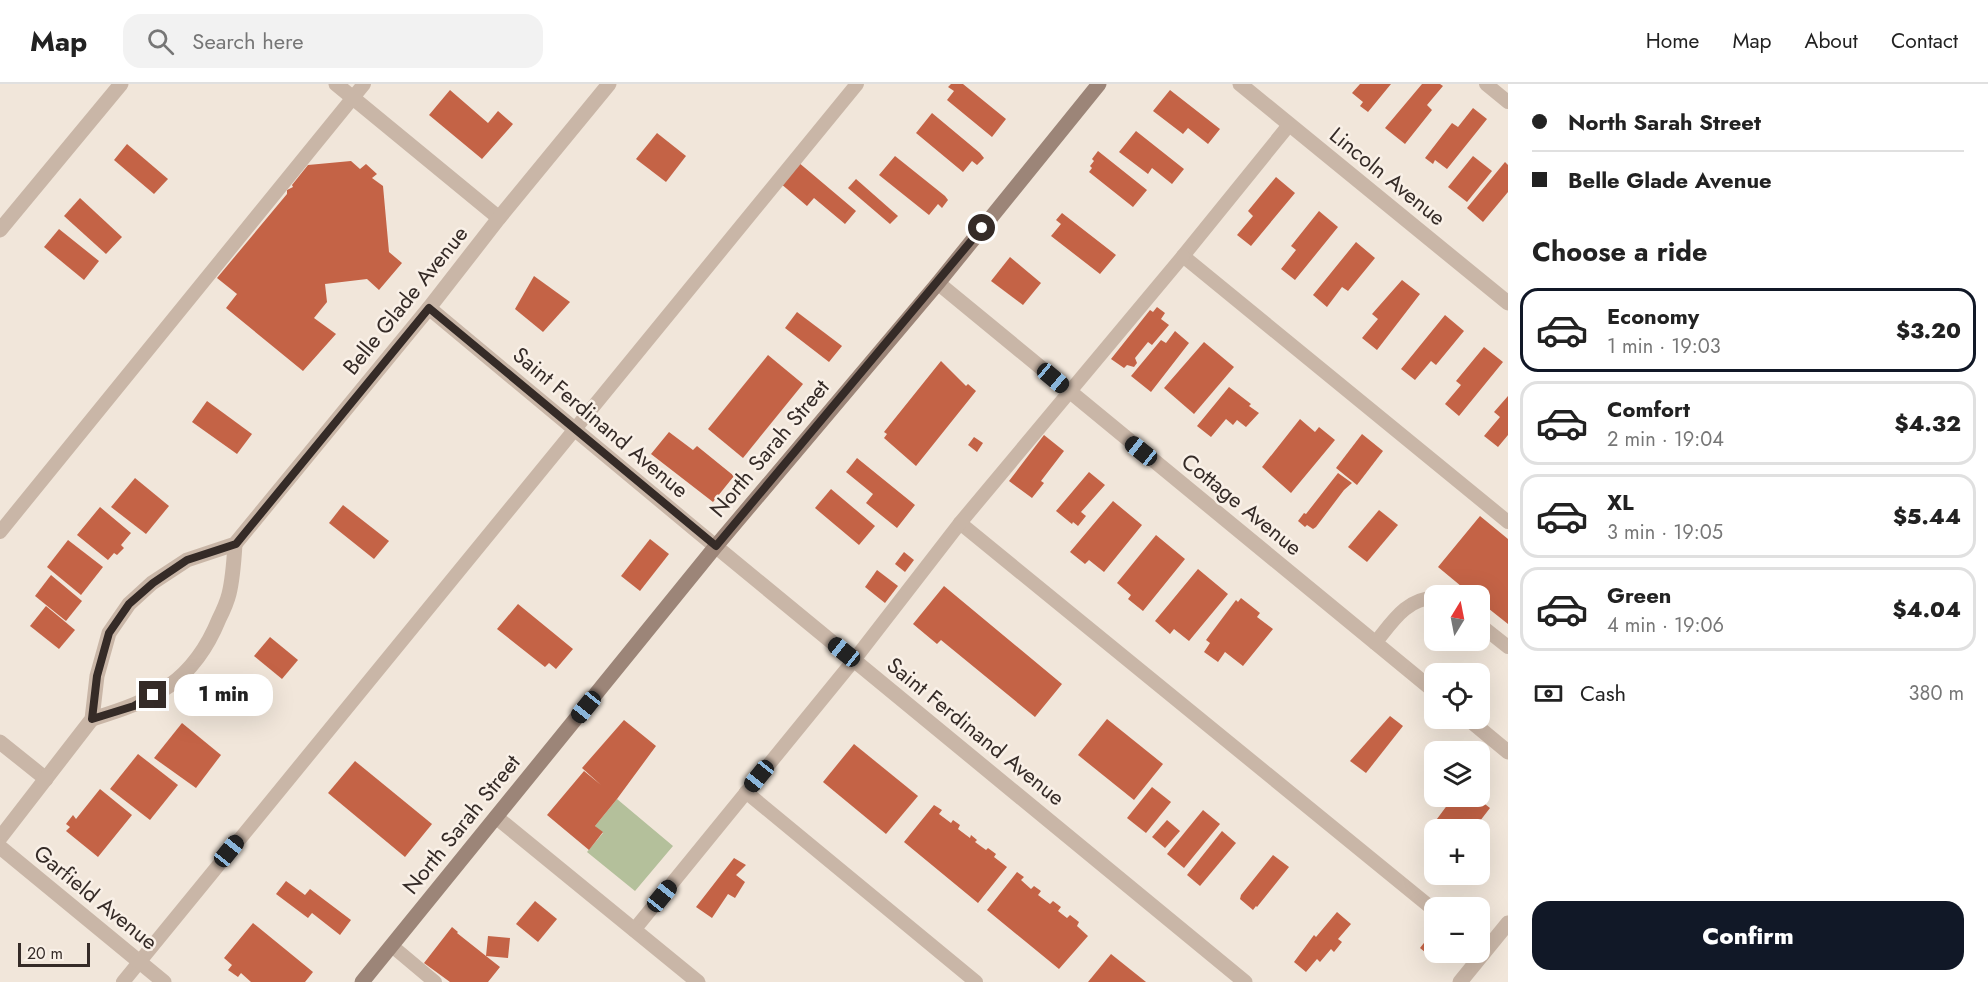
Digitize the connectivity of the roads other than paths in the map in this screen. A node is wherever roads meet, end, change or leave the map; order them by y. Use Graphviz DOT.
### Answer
graph roads {
  1 [pos="121,84"];
  2 [pos="336,84"];
  3 [pos="364,84"];
  4 [pos="609,84"];
  5 [pos="856,84"];
  6 [pos="1099,84"];
  7 [pos="1239,84"];
  8 [pos="1486,84"];
  9 [pos="353,98"];
  10 [pos="1508,102"];
  11 [pos="1289,125"];
  12 [pos="499,218"];
  13 [pos="0,230"];
  14 [pos="1183,256"];
  15 [pos="938,283"];
  16 [pos="1508,303"];
  17 [pos="429,308"];
  18 [pos="1070,392"];
  19 [pos="574,428"];
  20 [pos="1508,522"];
  21 [pos="960,523"];
  22 [pos="0,532"];
  23 [pos="236,544"];
  24 [pos="716,546"];
  25 [pos="1424,598"];
  26 [pos="1490,633"];
  27 [pos="1375,643"];
  28 [pos="1508,647"];
  29 [pos="854,660"];
  30 [pos="1424,683"];
  31 [pos="92,719"];
  32 [pos="1480,729"];
  33 [pos="0,742"];
  34 [pos="1508,752"];
  35 [pos="46,779"];
  36 [pos="746,792"];
  37 [pos="496,817"];
  38 [pos="0,838"];
  39 [pos="0,847"];
  40 [pos="1424,902"];
  41 [pos="1508,923"];
  42 [pos="634,930"];
  43 [pos="1490,941"];
  44 [pos="392,946"];
  45 [pos="139,962"];
  46 [pos="1473,963"];
  47 [pos="123,982"];
  48 [pos="164,982"];
  49 [pos="362,982"];
  50 [pos="435,982"];
  51 [pos="698,982"];
  52 [pos="976,982"];
  53 [pos="1245,982"];
  54 [pos="1460,982"];
  1 -- 13 [label="street"];
  2 -- 9 [label="street"];
  3 -- 9 [label="lane"];
  4 -- 12 [label="street, Belle Glade Avenue"];
  5 -- 19 [label="lane"];
  6 -- 15 [label="street, North Sarah Street"];
  7 -- 11 [label="street, Lincoln Avenue"];
  8 -- 10 [label="lane"];
  9 -- 12 [label="street"];
  9 -- 22 [label="lane"];
  11 -- 14 [label="lane"];
  11 -- 16 [label="street, Lincoln Avenue"];
  12 -- 17 [label="street, Belle Glade Avenue"];
  14 -- 18 [label="lane"];
  14 -- 20 [label="lane"];
  15 -- 18 [label="street, Cottage Avenue"];
  15 -- 24 [label="street, North Sarah Street"];
  17 -- 19 [label="street, Saint Ferdinand Avenue"];
  17 -- 23 [label="street, Belle Glade Avenue"];
  18 -- 21 [label="lane"];
  18 -- 27 [label="street, Cottage Avenue"];
  19 -- 24 [label="street, Saint Ferdinand Avenue"];
  19 -- 45 [label="lane"];
  21 -- 29 [label="lane"];
  21 -- 40 [label="lane"];
  23 -- 31 [label="street"];
  23 -- 31 [label="street"];
  24 -- 29 [label="street, Saint Ferdinand Avenue"];
  24 -- 37 [label="street, North Sarah Street"];
  25 -- 27 [label="lane"];
  26 -- 28 [label="lane"];
  27 -- 30 [label="street, Cottage Avenue"];
  29 -- 36 [label="lane"];
  29 -- 53 [label="street, Saint Ferdinand Avenue"];
  31 -- 35 [label="street"];
  32 -- 34 [label="street"];
  33 -- 35 [label="street"];
  35 -- 38 [label="street"];
  36 -- 42 [label="lane"];
  36 -- 52 [label="lane"];
  37 -- 42 [label="street"];
  37 -- 44 [label="street, North Sarah Street"];
  39 -- 45 [label="street, Garfield Avenue"];
  41 -- 43 [label="street"];
  42 -- 51 [label="street"];
  44 -- 49 [label="street, North Sarah Street"];
  44 -- 50 [label="lane"];
  45 -- 47 [label="lane"];
  45 -- 48 [label="street, Garfield Avenue"];
  46 -- 54 [label="street"];
}
